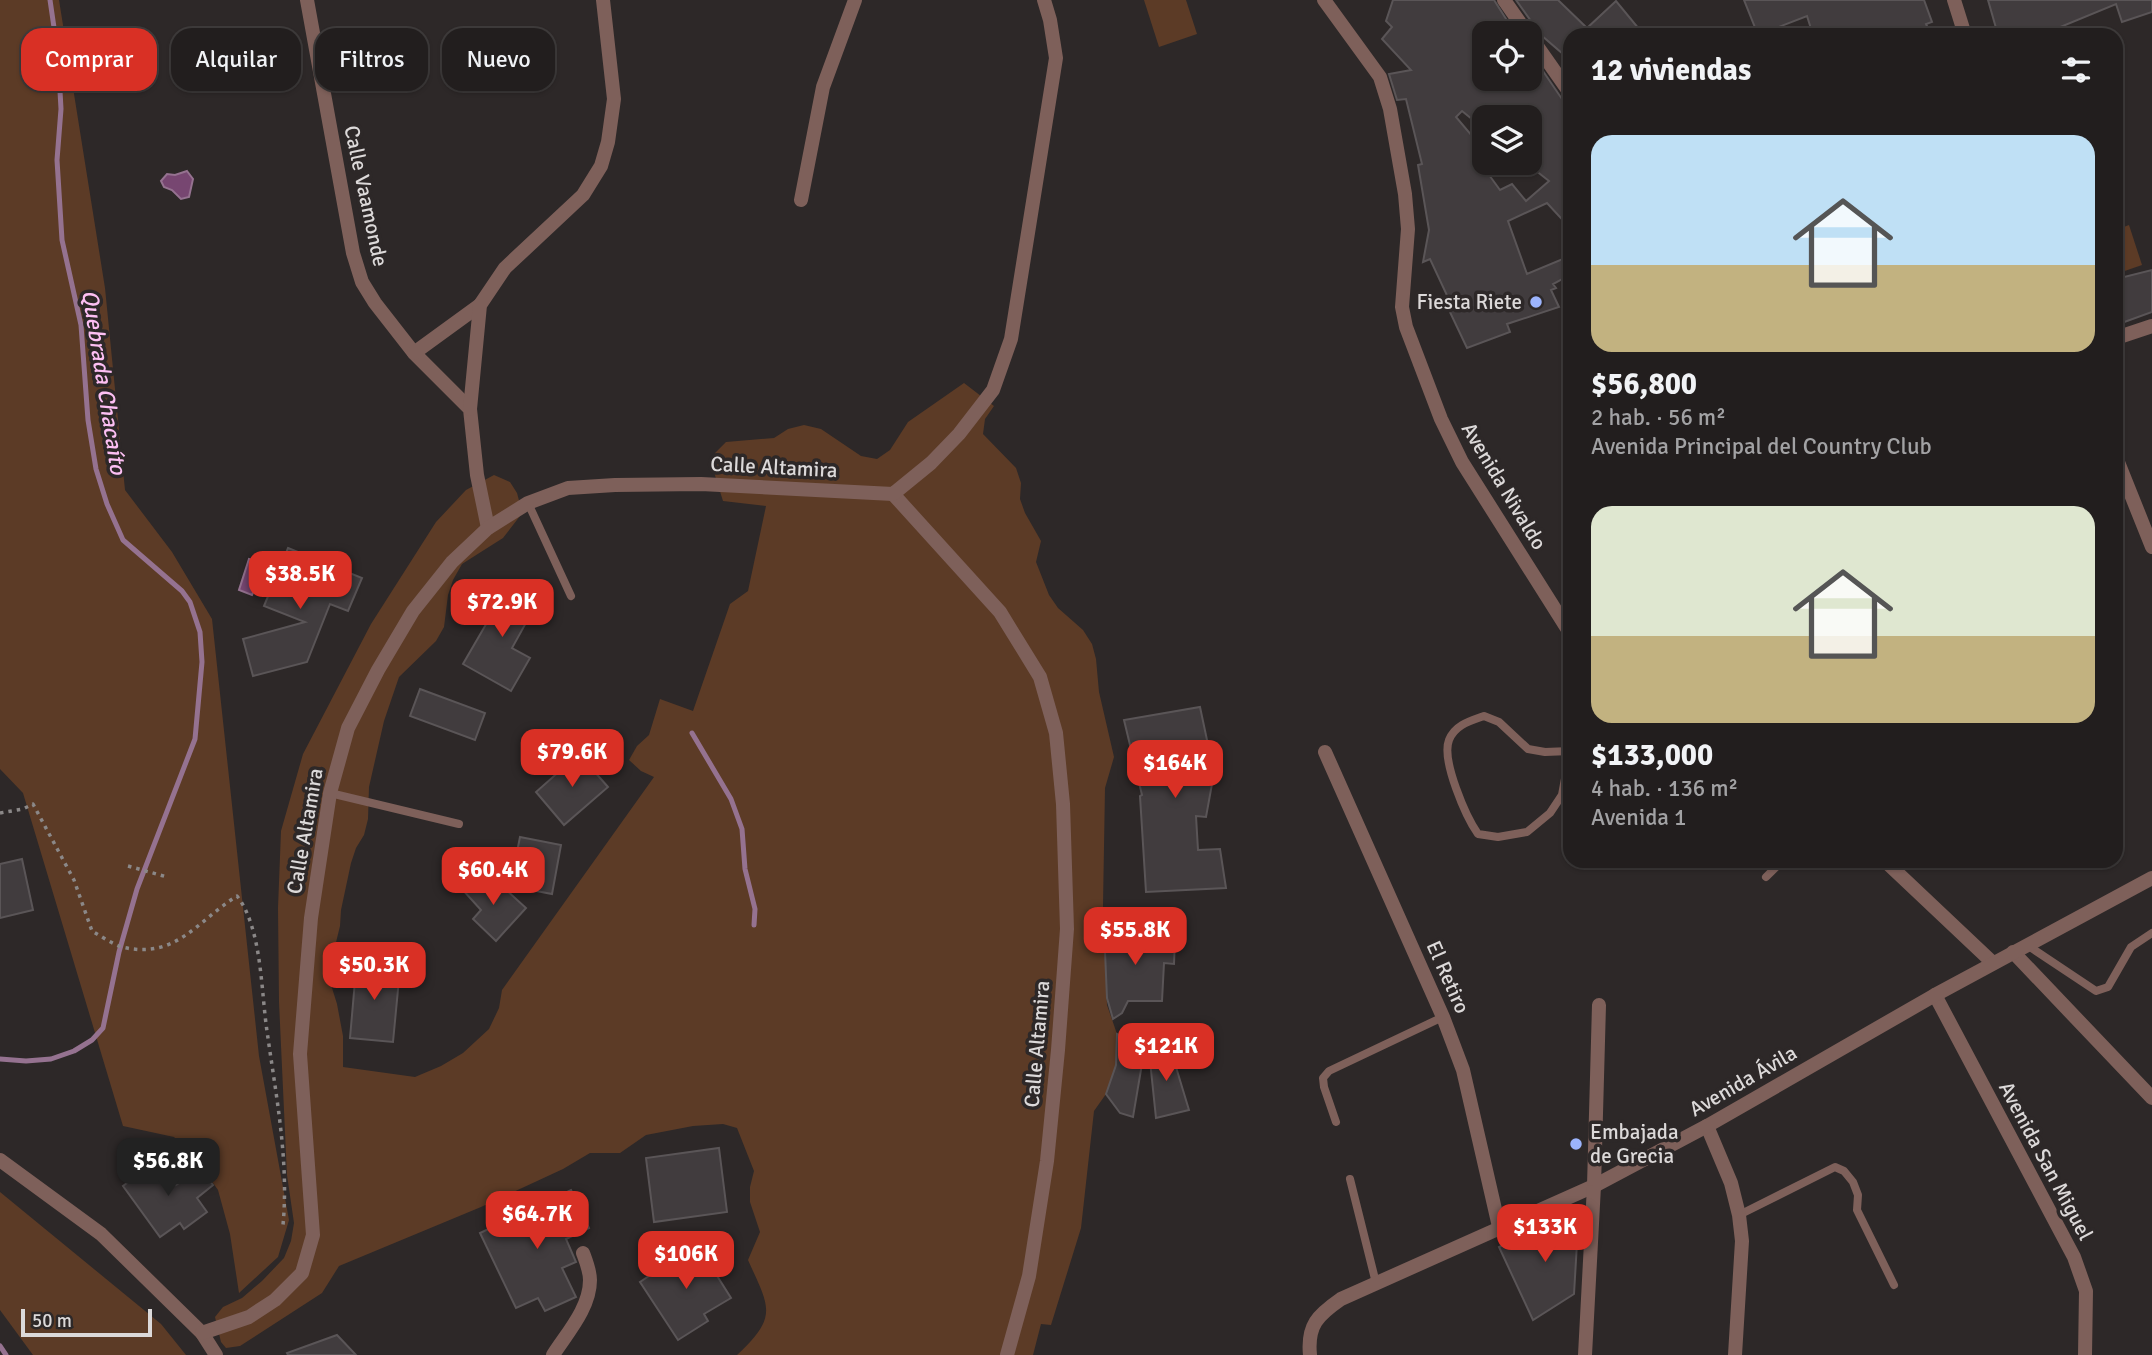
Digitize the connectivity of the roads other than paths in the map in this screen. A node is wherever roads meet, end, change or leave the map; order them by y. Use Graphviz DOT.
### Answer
graph roads {
  1 [pos="307,0"];
  2 [pos="603,0"];
  3 [pos="855,0"];
  4 [pos="1044,0"];
  5 [pos="1324,0"];
  6 [pos="1504,0"];
  7 [pos="1954,0"];
  8 [pos="1518,21"];
  9 [pos="1963,28"];
  10 [pos="1542,54"];
  11 [pos="1563,83"];
  12 [pos="801,200"];
  13 [pos="480,305"];
  14 [pos="2152,326"];
  15 [pos="2123,336"];
  16 [pos="414,354"];
  17 [pos="470,409"];
  18 [pos="2123,474"];
  19 [pos="893,494"];
  20 [pos="528,503"];
  21 [pos="488,527"];
  22 [pos="2152,547"];
  23 [pos="571,596"];
  24 [pos="1563,622"];
  25 [pos="1563,751"];
  26 [pos="1325,752"];
  27 [pos="1563,790"];
  28 [pos="330,793"];
  29 [pos="459,824"];
  30 [pos="1775,868"];
  31 [pos="1892,868"];
  32 [pos="1766,877"];
  33 [pos="2152,878"];
  34 [pos="2152,933"];
  35 [pos="2020,949"];
  36 [pos="1993,963"];
  37 [pos="1935,995"];
  38 [pos="1600,1006"];
  39 [pos="1443,1017"];
  40 [pos="2152,1098"];
  41 [pos="1336,1122"];
  42 [pos="1707,1126"];
  43 [pos="0,1160"];
  44 [pos="1350,1179"];
  45 [pos="1594,1186"];
  46 [pos="1740,1215"];
  47 [pos="1500,1230"];
  48 [pos="583,1253"];
  49 [pos="1376,1283"];
  50 [pos="1894,1285"];
  51 [pos="202,1333"];
  52 [pos="216,1355"];
  53 [pos="553,1355"];
  54 [pos="1007,1355"];
  55 [pos="1310,1355"];
  56 [pos="1585,1355"];
  57 [pos="1735,1355"];
  58 [pos="2085,1355"];
  1 -- 16 [label="street, Calle Vaamonde"];
  2 -- 13 [label="street"];
  3 -- 12 [label="street"];
  4 -- 19 [label="street"];
  5 -- 24 [label="street, Avenida Nivaldo"];
  6 -- 8 [label="street"];
  7 -- 9 [label="street"];
  10 -- 11 [label="street"];
  13 -- 16 [label="street"];
  13 -- 17 [label="street"];
  14 -- 15 [label="street"];
  16 -- 17 [label="street, Calle Vaamonde"];
  17 -- 21 [label="street"];
  18 -- 22 [label="street"];
  19 -- 20 [label="street, Calle Altamira"];
  19 -- 54 [label="street, Calle Altamira"];
  20 -- 21 [label="street, Calle Altamira"];
  20 -- 23 [label="lane"];
  21 -- 28 [label="street, Calle Altamira"];
  25 -- 27 [label="lane"];
  26 -- 39 [label="street, El Retiro"];
  28 -- 29 [label="lane"];
  28 -- 51 [label="street, Calle Altamira"];
  30 -- 32 [label="lane"];
  31 -- 36 [label="street"];
  33 -- 35 [label="street, Avenida Ávila"];
  34 -- 35 [label="lane"];
  35 -- 36 [label="street, Avenida Ávila"];
  35 -- 40 [label="street"];
  36 -- 37 [label="street, Avenida Ávila"];
  37 -- 42 [label="street, Avenida Ávila"];
  37 -- 58 [label="street, Avenida San Miguel"];
  38 -- 45 [label="street"];
  39 -- 41 [label="lane"];
  39 -- 47 [label="street, El Retiro"];
  42 -- 45 [label="street, Avenida Ávila"];
  42 -- 46 [label="street"];
  43 -- 51 [label="street"];
  44 -- 49 [label="lane"];
  45 -- 47 [label="street, Avenida Ávila"];
  45 -- 56 [label="street"];
  46 -- 50 [label="lane"];
  46 -- 57 [label="street"];
  47 -- 49 [label="street, Avenida Ávila"];
  48 -- 53 [label="street"];
  49 -- 55 [label="street, Avenida Ávila"];
  51 -- 52 [label="street"];
}
